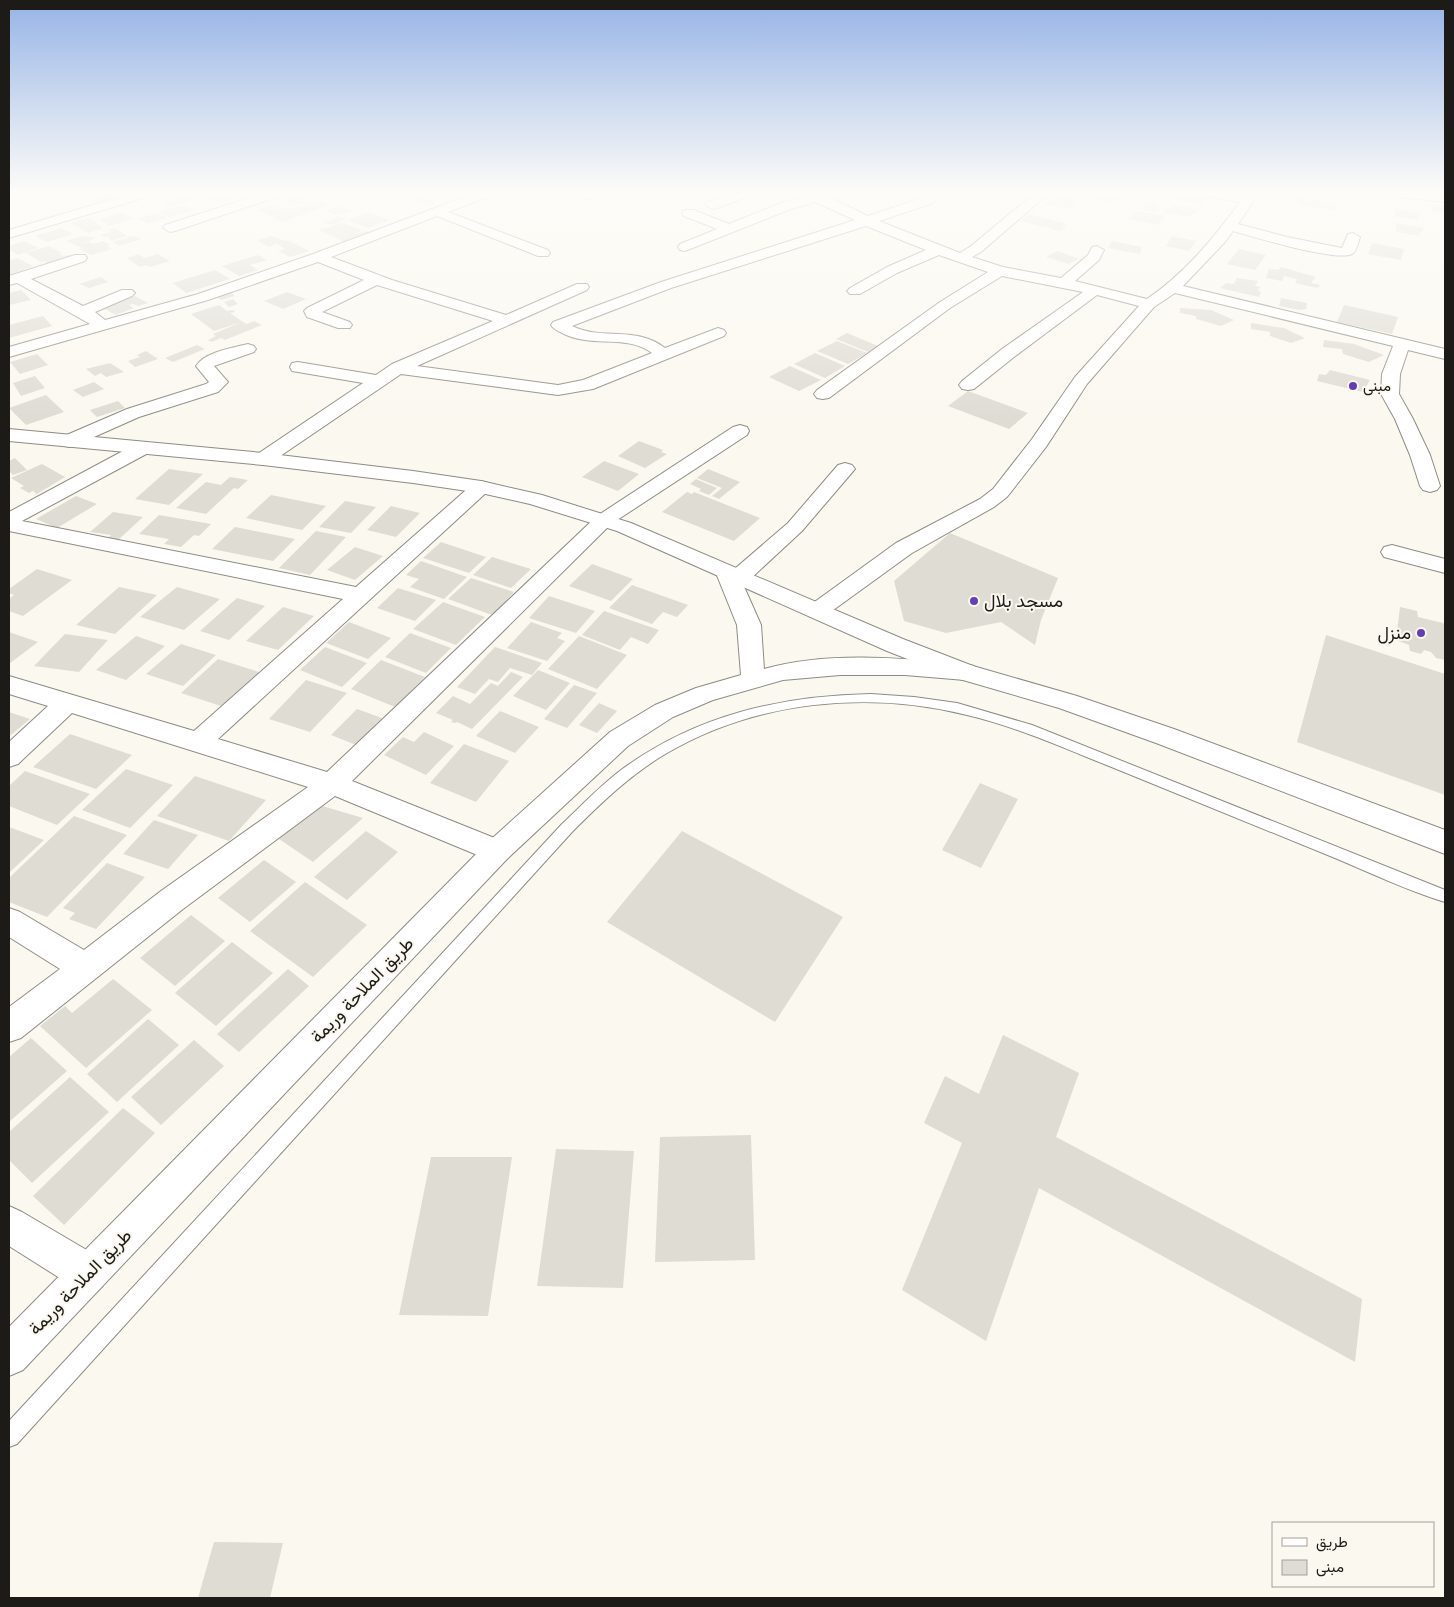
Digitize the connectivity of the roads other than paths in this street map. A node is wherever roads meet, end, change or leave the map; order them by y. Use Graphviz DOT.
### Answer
graph roads {
  1 [pos="50,268"];
  2 [pos="286,268"];
  3 [pos="347,268"];
  4 [pos="718,268"];
  5 [pos="897,268"];
  6 [pos="991,268"];
  7 [pos="1081,268"];
  8 [pos="1192,268"];
  9 [pos="1000,271"];
  10 [pos="377,279"];
  11 [pos="13,280"];
  12 [pos="1063,284"];
  13 [pos="582,287"];
  14 [pos="1174,288"];
  15 [pos="1096,290"];
  16 [pos="856,291"];
  17 [pos="127,293"];
  18 [pos="1149,304"];
  19 [pos="82,312"];
  20 [pos="508,320"];
  21 [pos="344,325"];
  22 [pos="103,326"];
  23 [pos="718,333"];
  24 [pos="1402,344"];
  25 [pos="248,349"];
  26 [pos="9,352"];
  27 [pos="1445,354"];
  28 [pos="664,355"];
  29 [pos="298,367"];
  30 [pos="398,368"];
  31 [pos="379,381"];
  32 [pos="968,384"];
  33 [pos="823,394"];
  34 [pos="740,431"];
  35 [pos="9,435"];
  36 [pos="69,441"];
  37 [pos="143,448"];
  38 [pos="263,459"];
  39 [pos="845,469"];
  40 [pos="1430,486"];
  41 [pos="481,487"];
  42 [pos="9,520"];
  43 [pos="604,520"];
  44 [pos="9,524"];
  45 [pos="1392,552"];
  46 [pos="1445,566"];
  47 [pos="733,575"];
  48 [pos="360,595"];
  49 [pos="817,611"];
  50 [pos="966,672"];
  51 [pos="753,679"];
  52 [pos="9,685"];
  53 [pos="68,702"];
  54 [pos="198,742"];
  55 [pos="9,756"];
  56 [pos="332,784"];
  57 [pos="1445,842"];
  58 [pos="497,851"];
  59 [pos="1445,896"];
  60 [pos="9,922"];
  61 [pos="86,968"];
  62 [pos="9,1027"];
  63 [pos="9,1225"];
  64 [pos="88,1273"];
  65 [pos="9,1356"];
  66 [pos="9,1436"];
  1 -- 11 [label="street"];
  2 -- 22 [label="street"];
  3 -- 10 [label="street"];
  4 -- 28 [label="street"];
  5 -- 16 [label="street"];
  6 -- 9 [label="street"];
  7 -- 12 [label="street"];
  8 -- 14 [label="street"];
  9 -- 12 [label="street"];
  9 -- 33 [label="street"];
  10 -- 20 [label="street"];
  10 -- 21 [label="street"];
  11 -- 19 [label="street"];
  12 -- 15 [label="street"];
  13 -- 20 [label="street"];
  14 -- 18 [label="street"];
  14 -- 24 [label="street"];
  15 -- 18 [label="street"];
  15 -- 32 [label="street"];
  17 -- 19 [label="street"];
  18 -- 49 [label="street"];
  19 -- 22 [label="street"];
  20 -- 30 [label="street"];
  22 -- 26 [label="street"];
  23 -- 28 [label="street"];
  24 -- 27 [label="street"];
  24 -- 40 [label="street"];
  25 -- 36 [label="street"];
  28 -- 30 [label="street"];
  29 -- 31 [label="street"];
  30 -- 31 [label="street"];
  31 -- 38 [label="street"];
  34 -- 43 [label="street"];
  35 -- 36 [label="street"];
  36 -- 37 [label="street"];
  37 -- 38 [label="street"];
  37 -- 42 [label="street"];
  38 -- 41 [label="street"];
  39 -- 47 [label="street"];
  41 -- 43 [label="street"];
  41 -- 48 [label="street"];
  43 -- 47 [label="street"];
  43 -- 56 [label="street"];
  44 -- 48 [label="street"];
  45 -- 46 [label="street"];
  47 -- 49 [label="street"];
  47 -- 51 [label="street"];
  48 -- 54 [label="street"];
  49 -- 50 [label="street"];
  50 -- 51 [label="street, طريق الملاحة وريمة"];
  50 -- 57 [label="street"];
  51 -- 58 [label="street, طريق الملاحة وريمة"];
  52 -- 53 [label="street"];
  53 -- 54 [label="street"];
  53 -- 55 [label="street"];
  54 -- 56 [label="street"];
  56 -- 58 [label="street"];
  56 -- 61 [label="street"];
  58 -- 64 [label="street, طريق الملاحة وريمة"];
  59 -- 66 [label="lane"];
  60 -- 61 [label="street"];
  61 -- 62 [label="street"];
  63 -- 64 [label="street"];
  64 -- 65 [label="street, طريق الملاحة وريمة"];
}
